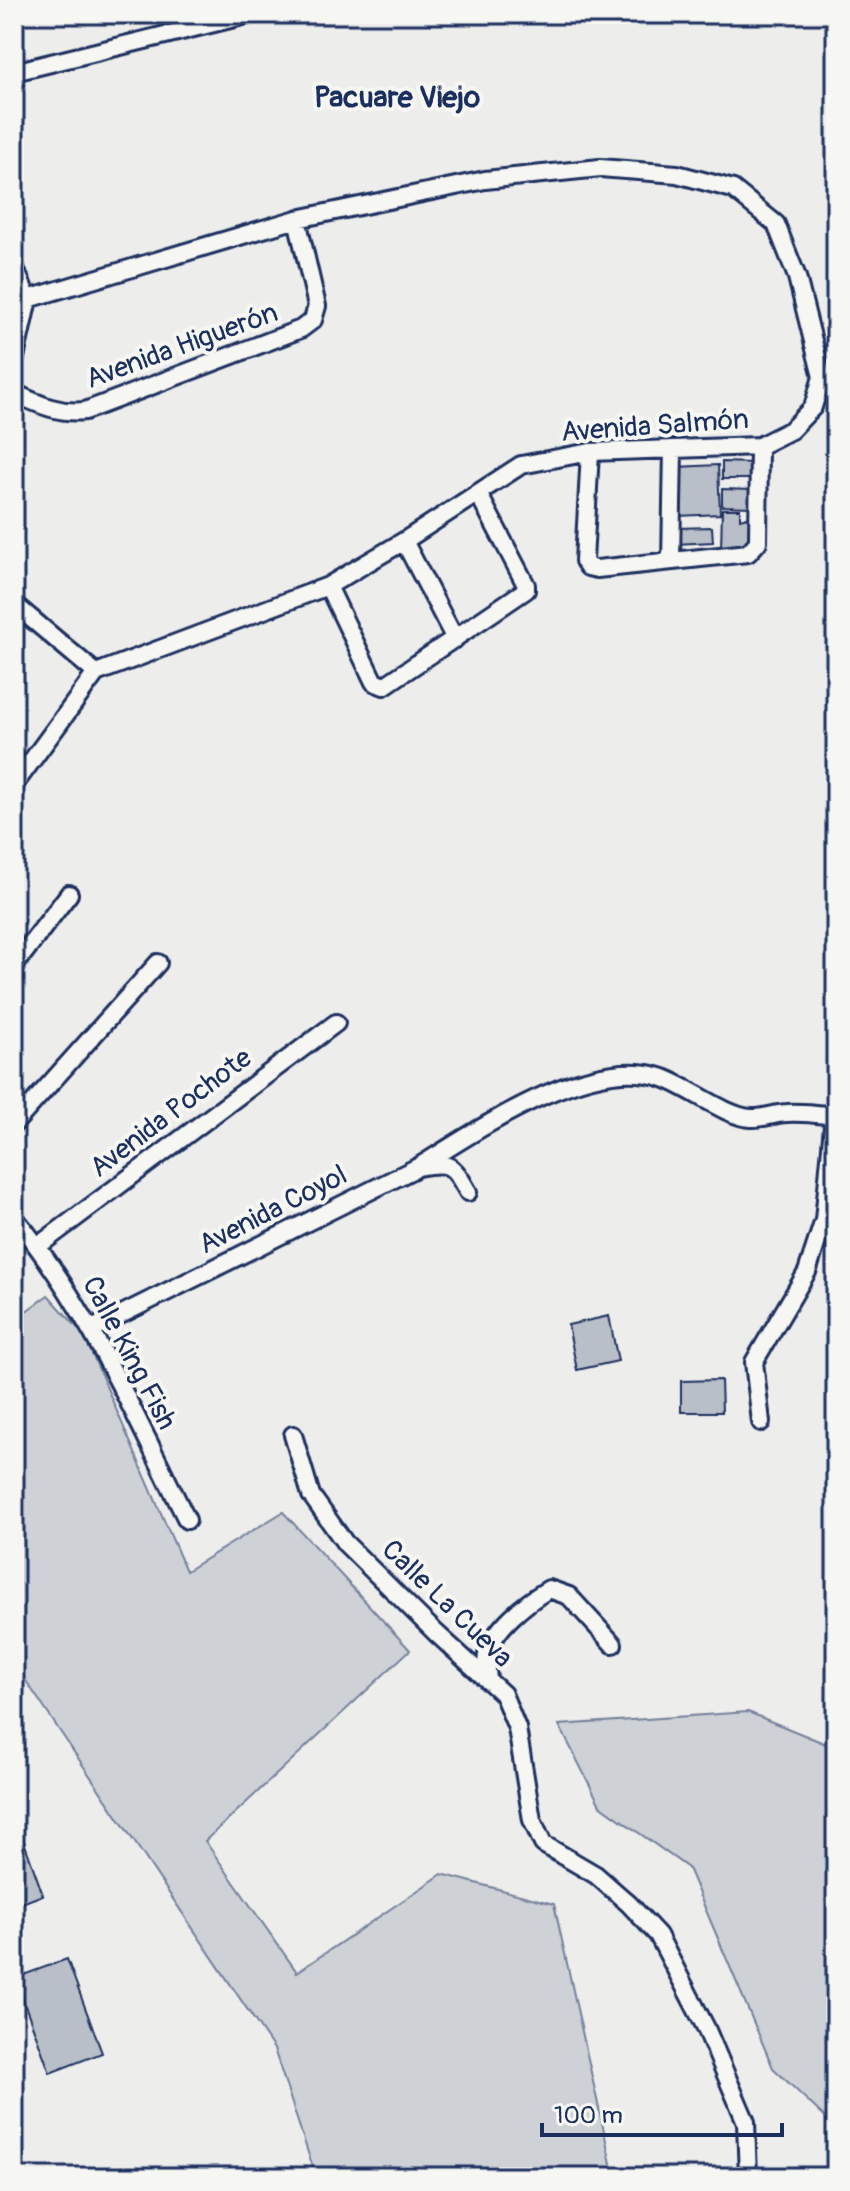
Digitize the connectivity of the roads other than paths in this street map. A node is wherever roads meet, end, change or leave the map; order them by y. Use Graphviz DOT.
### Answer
graph roads {
  1 [pos="251,14"];
  2 [pos="14,72"];
  3 [pos="297,219"];
  4 [pos="14,266"];
  5 [pos="28,299"];
  6 [pos="14,362"];
  7 [pos="14,393"];
  8 [pos="759,446"];
  9 [pos="673,449"];
  10 [pos="590,452"];
  11 [pos="478,493"];
  12 [pos="404,541"];
  13 [pos="671,561"];
  14 [pos="328,586"];
  15 [pos="14,604"];
  16 [pos="455,639"];
  17 [pos="96,673"];
  18 [pos="14,785"];
  19 [pos="69,894"];
  20 [pos="158,963"];
  21 [pos="14,966"];
  22 [pos="336,1023"];
  23 [pos="835,1115"];
  24 [pos="14,1124"];
  25 [pos="418,1167"];
  26 [pos="468,1192"];
  27 [pos="14,1217"];
  28 [pos="38,1246"];
  29 [pos="92,1329"];
  30 [pos="761,1422"];
  31 [pos="293,1435"];
  32 [pos="187,1520"];
  33 [pos="613,1644"];
  34 [pos="488,1681"];
  35 [pos="748,2177"];
  1 -- 2 [label="street"];
  3 -- 5 [label="street, Avenida Salmón"];
  3 -- 7 [label="street, Avenida Higuerón"];
  3 -- 8 [label="street, Avenida Salmón"];
  4 -- 5 [label="street"];
  5 -- 6 [label="street"];
  8 -- 9 [label="street, Avenida Salmón"];
  8 -- 13 [label="street"];
  9 -- 10 [label="street, Avenida Salmón"];
  9 -- 13 [label="street"];
  10 -- 11 [label="street, Avenida Salmón"];
  10 -- 13 [label="street"];
  11 -- 12 [label="street, Avenida Salmón"];
  11 -- 16 [label="street"];
  12 -- 14 [label="street, Avenida Salmón"];
  12 -- 16 [label="street"];
  14 -- 16 [label="street"];
  14 -- 17 [label="street, Avenida Salmón"];
  15 -- 17 [label="street"];
  17 -- 18 [label="street"];
  19 -- 21 [label="street"];
  20 -- 24 [label="street"];
  22 -- 28 [label="street, Avenida Pochote"];
  23 -- 25 [label="street, Avenida Coyol"];
  23 -- 30 [label="street"];
  25 -- 26 [label="street"];
  25 -- 29 [label="street, Avenida Coyol"];
  27 -- 28 [label="street, Calle King Fish"];
  28 -- 29 [label="street, Calle King Fish"];
  29 -- 32 [label="street, Calle King Fish"];
  31 -- 34 [label="street, Calle La Cueva"];
  33 -- 34 [label="street"];
  34 -- 35 [label="street, Calle La Cueva"];
}
